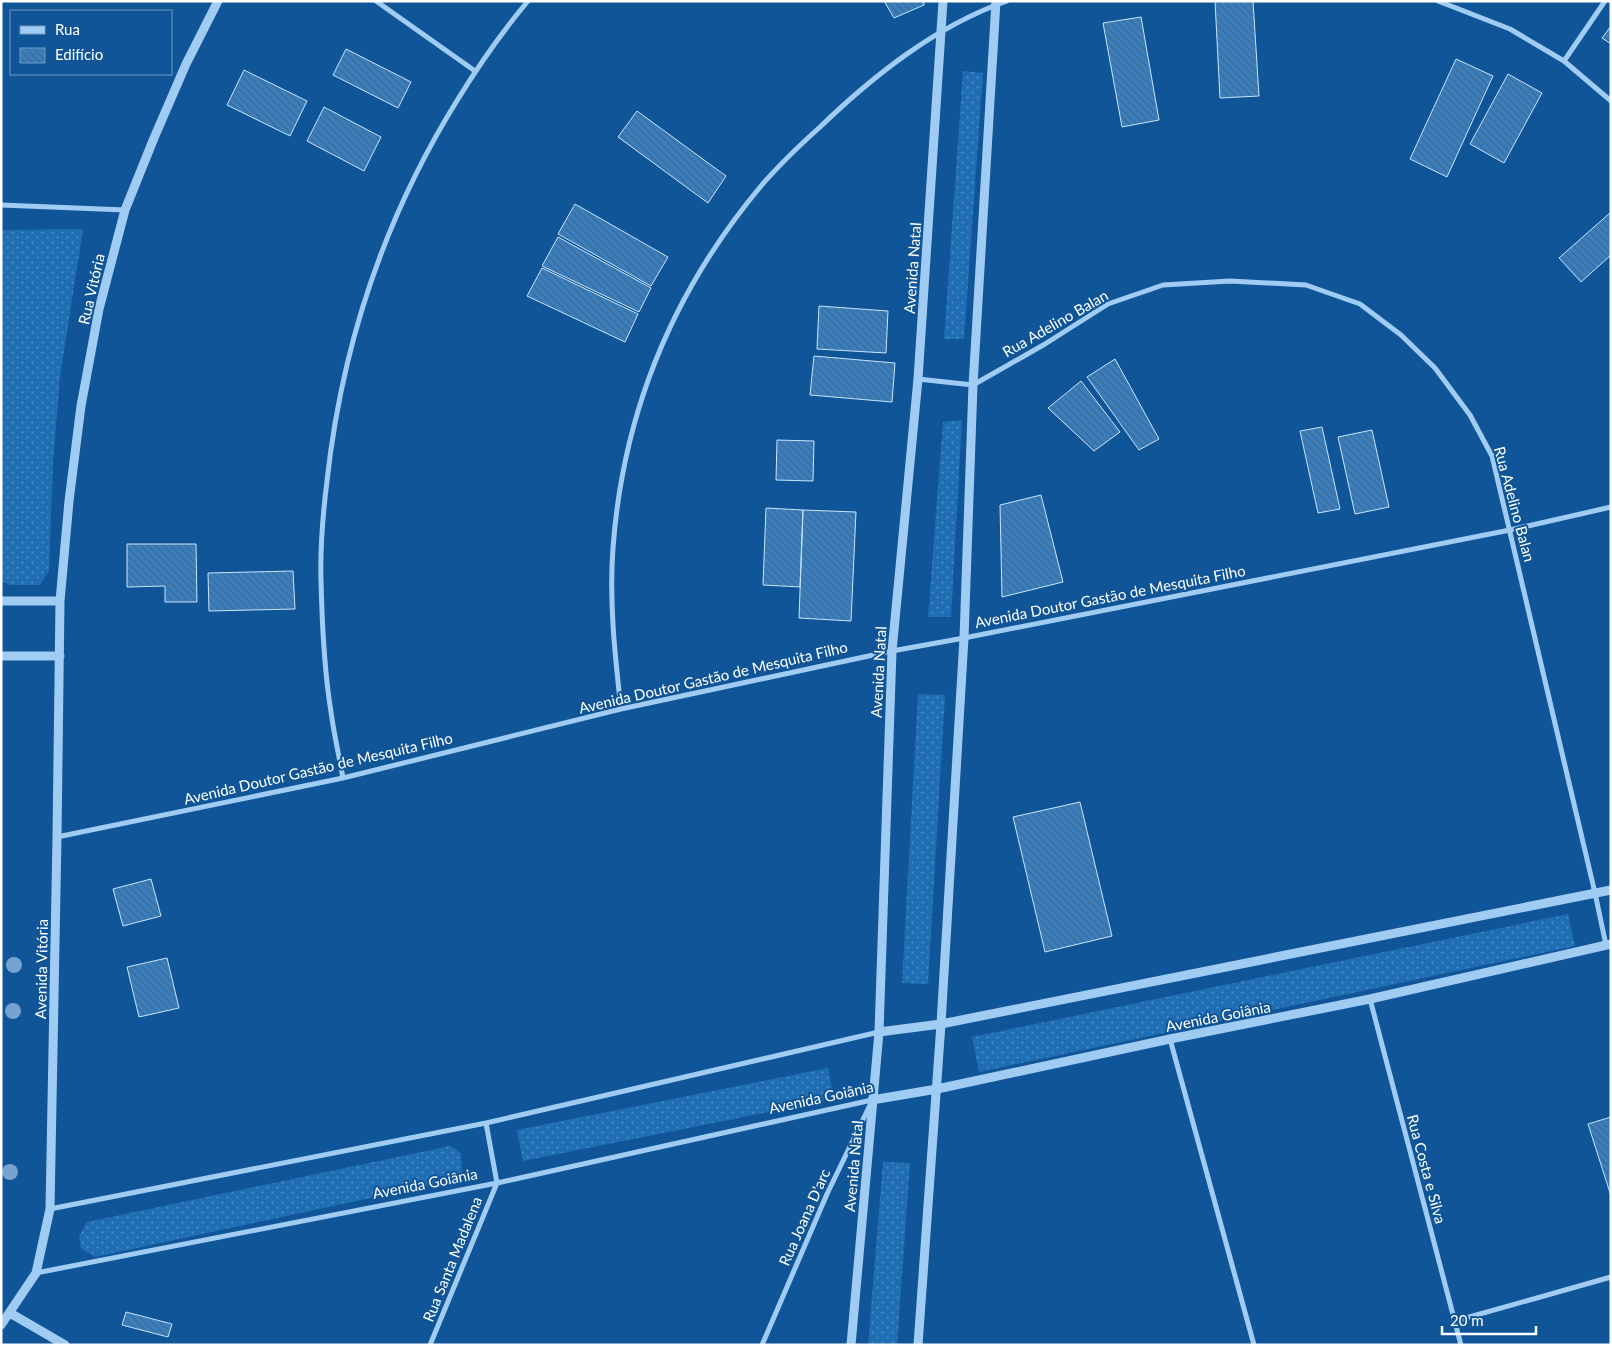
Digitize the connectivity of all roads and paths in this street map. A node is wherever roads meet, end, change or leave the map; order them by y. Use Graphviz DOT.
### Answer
graph roads {
  1 [pos="218,1"];
  2 [pos="376,1"];
  3 [pos="528,1"];
  4 [pos="943,1"];
  5 [pos="1007,1"];
  6 [pos="1438,1"];
  7 [pos="1605,1"];
  8 [pos="995,3"];
  9 [pos="940,31"];
  10 [pos="1564,61"];
  11 [pos="476,71"];
  12 [pos="1611,101"];
  13 [pos="1,205"];
  14 [pos="125,210"];
  15 [pos="918,380"];
  16 [pos="972,385"];
  17 [pos="1611,507"];
  18 [pos="1510,530"];
  19 [pos="1,601"];
  20 [pos="60,601"];
  21 [pos="964,638"];
  22 [pos="892,650"];
  23 [pos="1,656"];
  24 [pos="60,656"];
  25 [pos="621,709"];
  26 [pos="343,778"];
  27 [pos="58,837"];
  28 [pos="1611,890"];
  29 [pos="1596,893"];
  30 [pos="1608,945"];
  31 [pos="1370,999"];
  32 [pos="941,1024"];
  33 [pos="879,1032"];
  34 [pos="1170,1039"];
  35 [pos="937,1090"];
  36 [pos="872,1100"];
  37 [pos="486,1123"];
  38 [pos="497,1183"];
  39 [pos="50,1210"];
  40 [pos="36,1273"];
  41 [pos="1611,1277"];
  42 [pos="1,1309"];
  43 [pos="10,1313"];
  44 [pos="1455,1322"];
  45 [pos="1,1325"];
  46 [pos="65,1345"];
  47 [pos="430,1345"];
  48 [pos="762,1345"];
  49 [pos="851,1345"];
  50 [pos="918,1345"];
  51 [pos="1254,1345"];
  52 [pos="1461,1345"];
  1 -- 14 [label="street, Rua Vitória"];
  2 -- 11 [label="street"];
  3 -- 11 [label="street"];
  4 -- 9 [label="street, Avenida Natal"];
  5 -- 8 [label="street"];
  6 -- 10 [label="street"];
  7 -- 10 [label="street"];
  8 -- 9 [label="street"];
  8 -- 16 [label="street"];
  9 -- 15 [label="street, Avenida Natal"];
  9 -- 25 [label="street"];
  10 -- 12 [label="street"];
  11 -- 26 [label="street"];
  13 -- 14 [label="street"];
  14 -- 20 [label="street, Rua Vitória"];
  15 -- 16 [label="street"];
  15 -- 22 [label="street, Avenida Natal"];
  16 -- 18 [label="street, Rua Adelino Balan"];
  16 -- 21 [label="street"];
  17 -- 18 [label="street, Avenida Doutor Gastão de Mesquita Filho"];
  18 -- 21 [label="street, Avenida Doutor Gastão de Mesquita Filho"];
  18 -- 29 [label="street, Rua Adelino Balan"];
  19 -- 20 [label="street"];
  20 -- 24 [label="street, Avenida Vitória"];
  21 -- 22 [label="street, Avenida Doutor Gastão de Mesquita Filho"];
  21 -- 32 [label="street"];
  22 -- 25 [label="street, Avenida Doutor Gastão de Mesquita Filho"];
  22 -- 33 [label="street, Avenida Natal"];
  23 -- 24 [label="street"];
  24 -- 27 [label="street, Avenida Vitória"];
  25 -- 26 [label="street, Avenida Doutor Gastão de Mesquita Filho"];
  26 -- 27 [label="street, Avenida Doutor Gastão de Mesquita Filho"];
  27 -- 39 [label="street, Avenida Vitória"];
  28 -- 29 [label="street"];
  29 -- 30 [label="street, Rua Adelino Balan"];
  29 -- 32 [label="street"];
  30 -- 31 [label="street, Avenida Goiânia"];
  31 -- 34 [label="street, Avenida Goiânia"];
  31 -- 44 [label="street, Rua Costa e Silva"];
  32 -- 33 [label="street"];
  32 -- 35 [label="street"];
  33 -- 36 [label="street, Avenida Natal"];
  33 -- 37 [label="street"];
  34 -- 35 [label="street, Avenida Goiânia"];
  34 -- 51 [label="street"];
  35 -- 36 [label="street, Avenida Goiânia"];
  35 -- 50 [label="street"];
  36 -- 38 [label="street, Avenida Goiânia"];
  36 -- 48 [label="street, Rua Joana D'arc"];
  36 -- 49 [label="street, Avenida Natal"];
  37 -- 38 [label="street"];
  37 -- 39 [label="street"];
  38 -- 40 [label="street, Avenida Goiânia"];
  38 -- 47 [label="street, Rua Santa Madalena"];
  39 -- 40 [label="street, Avenida Vitória"];
  40 -- 43 [label="street, Avenida Vitória"];
  41 -- 44 [label="street"];
  42 -- 43 [label="street"];
  43 -- 45 [label="street, Avenida Vitória"];
  43 -- 46 [label="street"];
  44 -- 52 [label="street, Rua Costa e Silva"];
}
